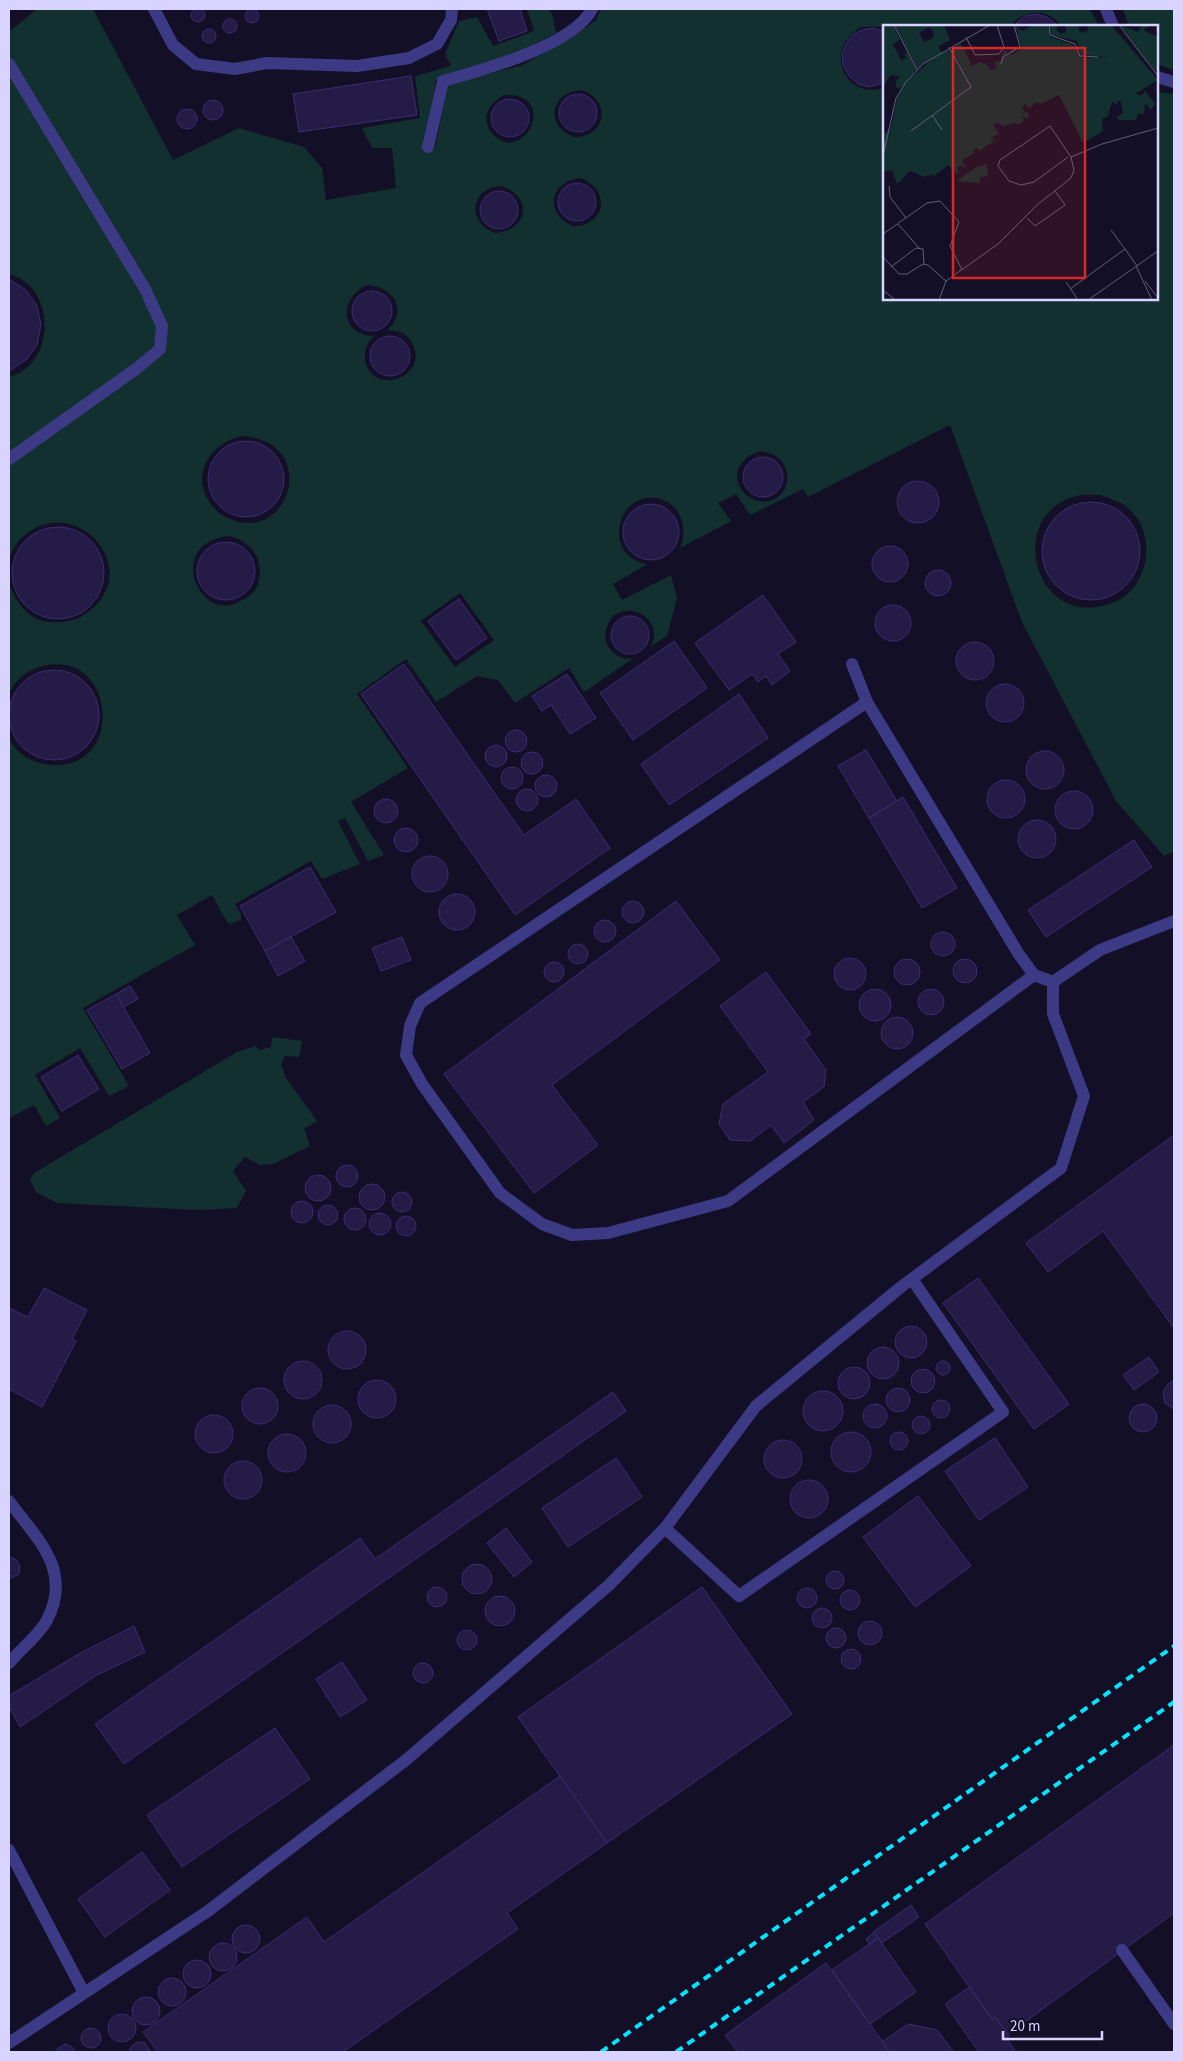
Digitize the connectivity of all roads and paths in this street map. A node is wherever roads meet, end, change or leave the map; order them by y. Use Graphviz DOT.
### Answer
graph roads {
  1 [pos="154,9"];
  2 [pos="452,9"];
  3 [pos="592,9"];
  4 [pos="1106,9"];
  5 [pos="1113,25"];
  6 [pos="9,64"];
  7 [pos="1158,77"];
  8 [pos="1174,82"];
  9 [pos="428,147"];
  10 [pos="9,459"];
  11 [pos="852,664"];
  12 [pos="867,702"];
  13 [pos="1174,921"];
  14 [pos="1034,975"];
  15 [pos="1053,982"];
  16 [pos="912,1279"];
  17 [pos="9,1501"];
  18 [pos="665,1528"];
  19 [pos="9,1663"];
  20 [pos="9,1850"];
  21 [pos="1122,1950"];
  22 [pos="84,1993"];
  23 [pos="1174,2024"];
  24 [pos="9,2043"];
  1 -- 2 [label="lane"];
  3 -- 9 [label="lane"];
  4 -- 5 [label="lane"];
  6 -- 10 [label="lane"];
  7 -- 8 [label="lane"];
  11 -- 12 [label="lane"];
  12 -- 14 [label="lane"];
  12 -- 14 [label="lane"];
  13 -- 15 [label="lane"];
  14 -- 15 [label="lane"];
  15 -- 16 [label="lane"];
  16 -- 18 [label="lane"];
  16 -- 18 [label="lane"];
  17 -- 19 [label="lane"];
  18 -- 22 [label="lane"];
  20 -- 22 [label="lane"];
  21 -- 23 [label="lane"];
  22 -- 24 [label="lane"];
}
